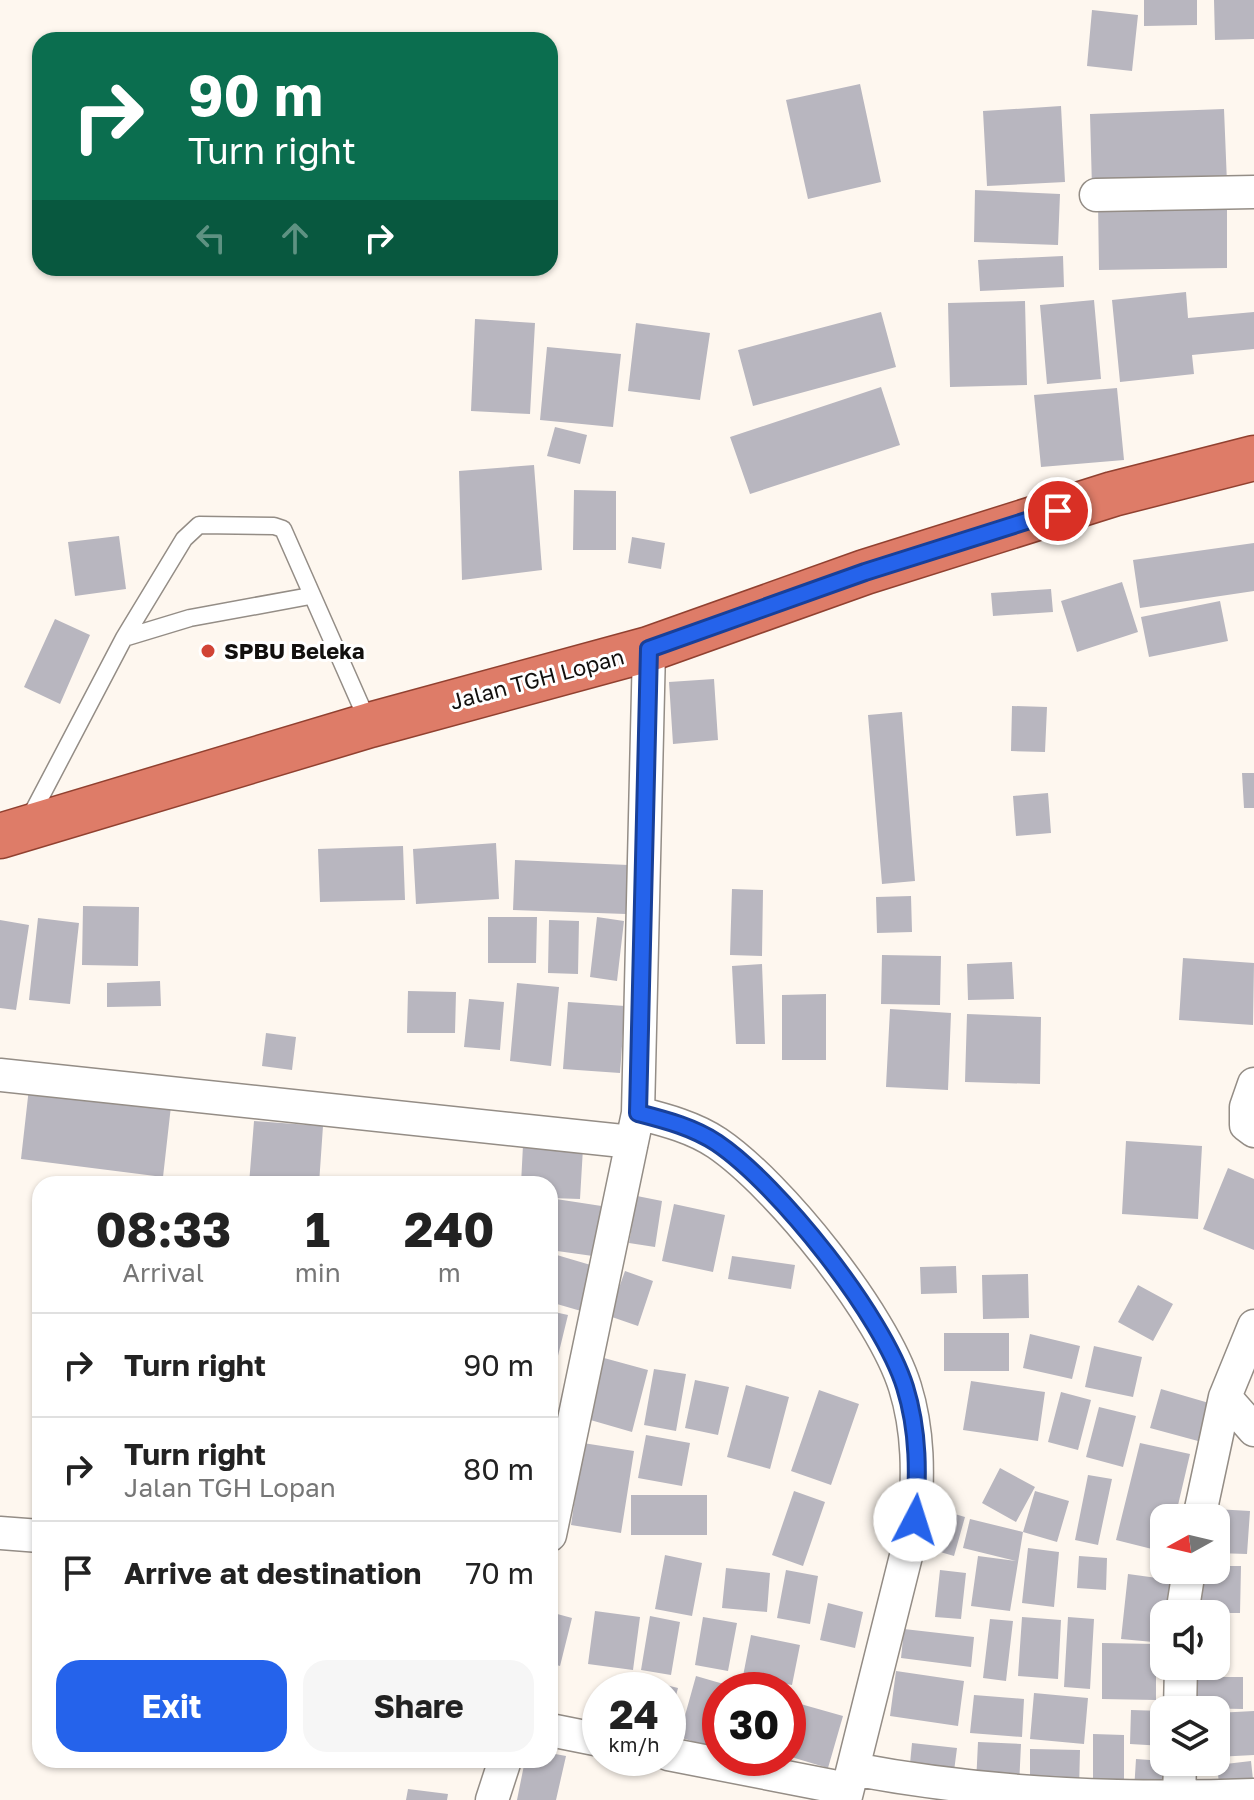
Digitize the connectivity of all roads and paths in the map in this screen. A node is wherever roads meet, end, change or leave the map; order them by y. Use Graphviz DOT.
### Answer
graph roads {
  1 [pos="1254,192"];
  2 [pos="1096,195"];
  3 [pos="1254,458"];
  4 [pos="310,596"];
  5 [pos="124,638"];
  6 [pos="649,649"];
  7 [pos="370,725"];
  8 [pos="12,832"];
  9 [pos="0,1075"];
  10 [pos="1254,1084"];
  11 [pos="635,1127"];
  12 [pos="1254,1131"];
  13 [pos="1254,1326"];
  14 [pos="1225,1397"];
  15 [pos="1254,1430"];
  16 [pos="558,1497"];
  17 [pos="1202,1504"];
  18 [pos="0,1533"];
  19 [pos="32,1535"];
  20 [pos="558,1732"];
  21 [pos="582,1736"];
  22 [pos="686,1757"];
  23 [pos="502,1768"];
  24 [pos="1180,1776"];
  25 [pos="848,1786"];
  26 [pos="1254,1795"];
  27 [pos="1179,1799"];
  28 [pos="492,1800"];
  1 -- 2 [label="street"];
  3 -- 6 [label="highway, Jalan TGH Lopan"];
  4 -- 5 [label="lane"];
  4 -- 5 [label="lane"];
  4 -- 7 [label="lane"];
  5 -- 8 [label="lane"];
  6 -- 7 [label="highway, Jalan TGH Lopan"];
  6 -- 11 [label="street"];
  7 -- 8 [label="highway, Jalan TGH Lopan"];
  9 -- 11 [label="street"];
  10 -- 12 [label="street"];
  11 -- 16 [label="street"];
  11 -- 25 [label="street"];
  13 -- 14 [label="street"];
  14 -- 15 [label="street"];
  14 -- 17 [label="street"];
  18 -- 19 [label="street"];
  20 -- 21 [label="street"];
  22 -- 25 [label="street"];
  23 -- 28 [label="street"];
  24 -- 27 [label="street"];
  25 -- 27 [label="street"];
  26 -- 27 [label="street"];
}
